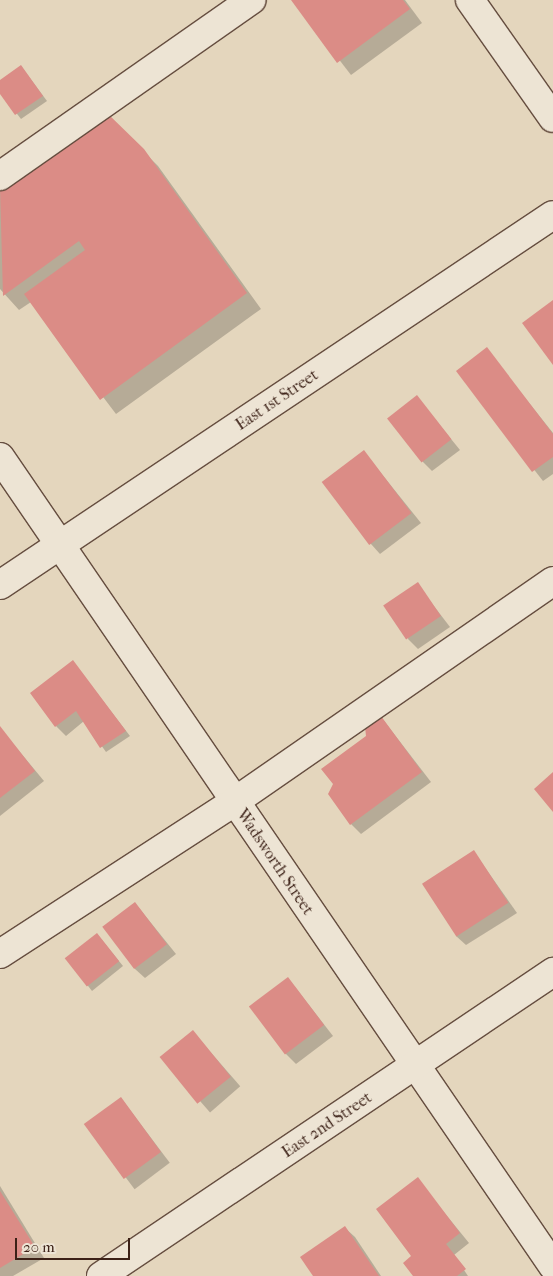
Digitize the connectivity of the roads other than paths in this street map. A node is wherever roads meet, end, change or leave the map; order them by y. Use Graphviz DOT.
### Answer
graph roads {
  1 [pos="251,0"];
  2 [pos="470,0"];
  3 [pos="553,118"];
  4 [pos="0,176"];
  5 [pos="553,214"];
  6 [pos="0,457"];
  7 [pos="61,545"];
  8 [pos="553,581"];
  9 [pos="0,585"];
  10 [pos="234,802"];
  11 [pos="0,954"];
  12 [pos="553,972"];
  13 [pos="414,1067"];
  14 [pos="553,1266"];
  15 [pos="101,1276"];
  1 -- 4 [label="street"];
  2 -- 3 [label="street"];
  5 -- 7 [label="street, East 1st Street"];
  6 -- 7 [label="street, Wadsworth Street"];
  7 -- 9 [label="street, East 1st Street"];
  7 -- 10 [label="street, Wadsworth Street"];
  8 -- 10 [label="street"];
  10 -- 11 [label="street"];
  10 -- 13 [label="street, Wadsworth Street"];
  12 -- 13 [label="street, East 2nd Street"];
  13 -- 14 [label="street, Wadsworth Street"];
  13 -- 15 [label="street, East 2nd Street"];
}
